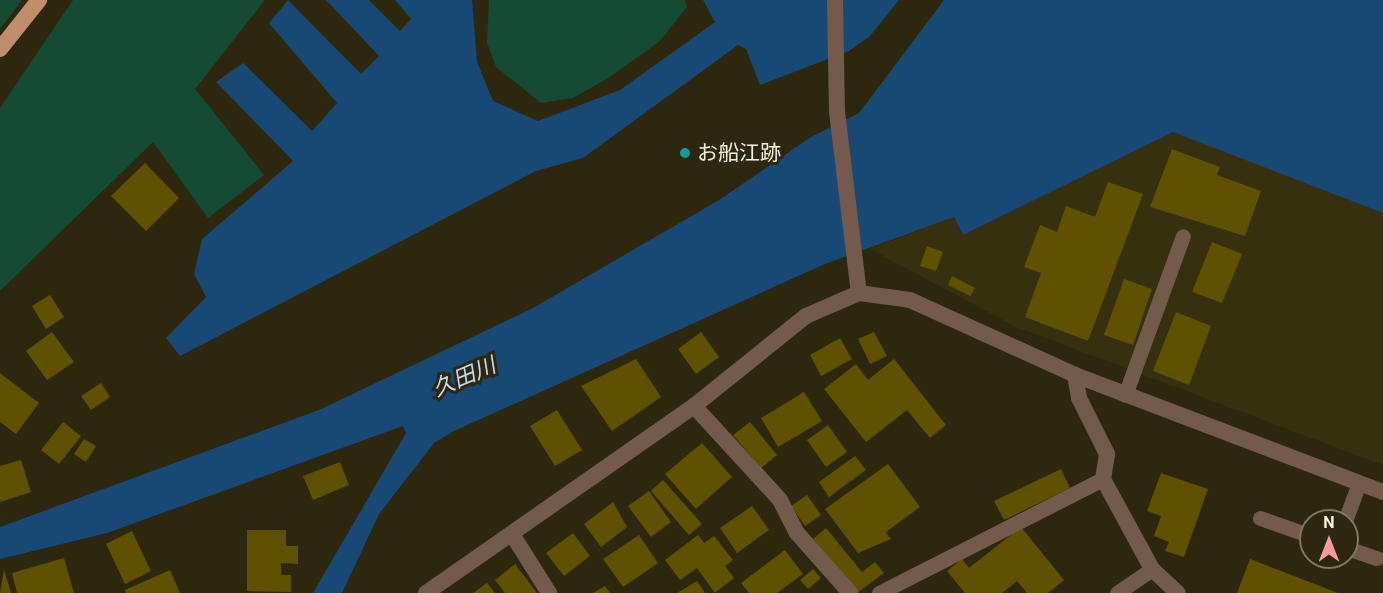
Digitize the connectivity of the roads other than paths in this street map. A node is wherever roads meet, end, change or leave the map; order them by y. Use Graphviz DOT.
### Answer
graph roads {
  1 [pos="39,0"];
  2 [pos="835,0"];
  3 [pos="0,49"];
  4 [pos="1183,236"];
  5 [pos="859,293"];
  6 [pos="1075,375"];
  7 [pos="1125,395"];
  8 [pos="694,406"];
  9 [pos="1103,479"];
  10 [pos="1359,483"];
  11 [pos="1383,492"];
  12 [pos="1349,509"];
  13 [pos="1260,518"];
  14 [pos="1299,532"];
  15 [pos="512,534"];
  16 [pos="1359,552"];
  17 [pos="1376,558"];
  18 [pos="1152,569"];
  19 [pos="426,593"];
  20 [pos="549,593"];
  21 [pos="850,593"];
  22 [pos="879,593"];
  23 [pos="1116,593"];
  24 [pos="1178,593"];
  1 -- 3 [label="main road"];
  2 -- 5 [label="street"];
  4 -- 7 [label="lane"];
  5 -- 6 [label="street"];
  5 -- 8 [label="street"];
  6 -- 7 [label="street"];
  6 -- 9 [label="street"];
  7 -- 10 [label="street"];
  8 -- 15 [label="street"];
  8 -- 21 [label="street"];
  9 -- 18 [label="street"];
  9 -- 22 [label="lane"];
  10 -- 11 [label="street"];
  10 -- 12 [label="lane"];
  13 -- 14 [label="lane"];
  15 -- 19 [label="street"];
  15 -- 20 [label="street"];
  16 -- 17 [label="lane"];
  18 -- 23 [label="lane"];
  18 -- 24 [label="street"];
}
